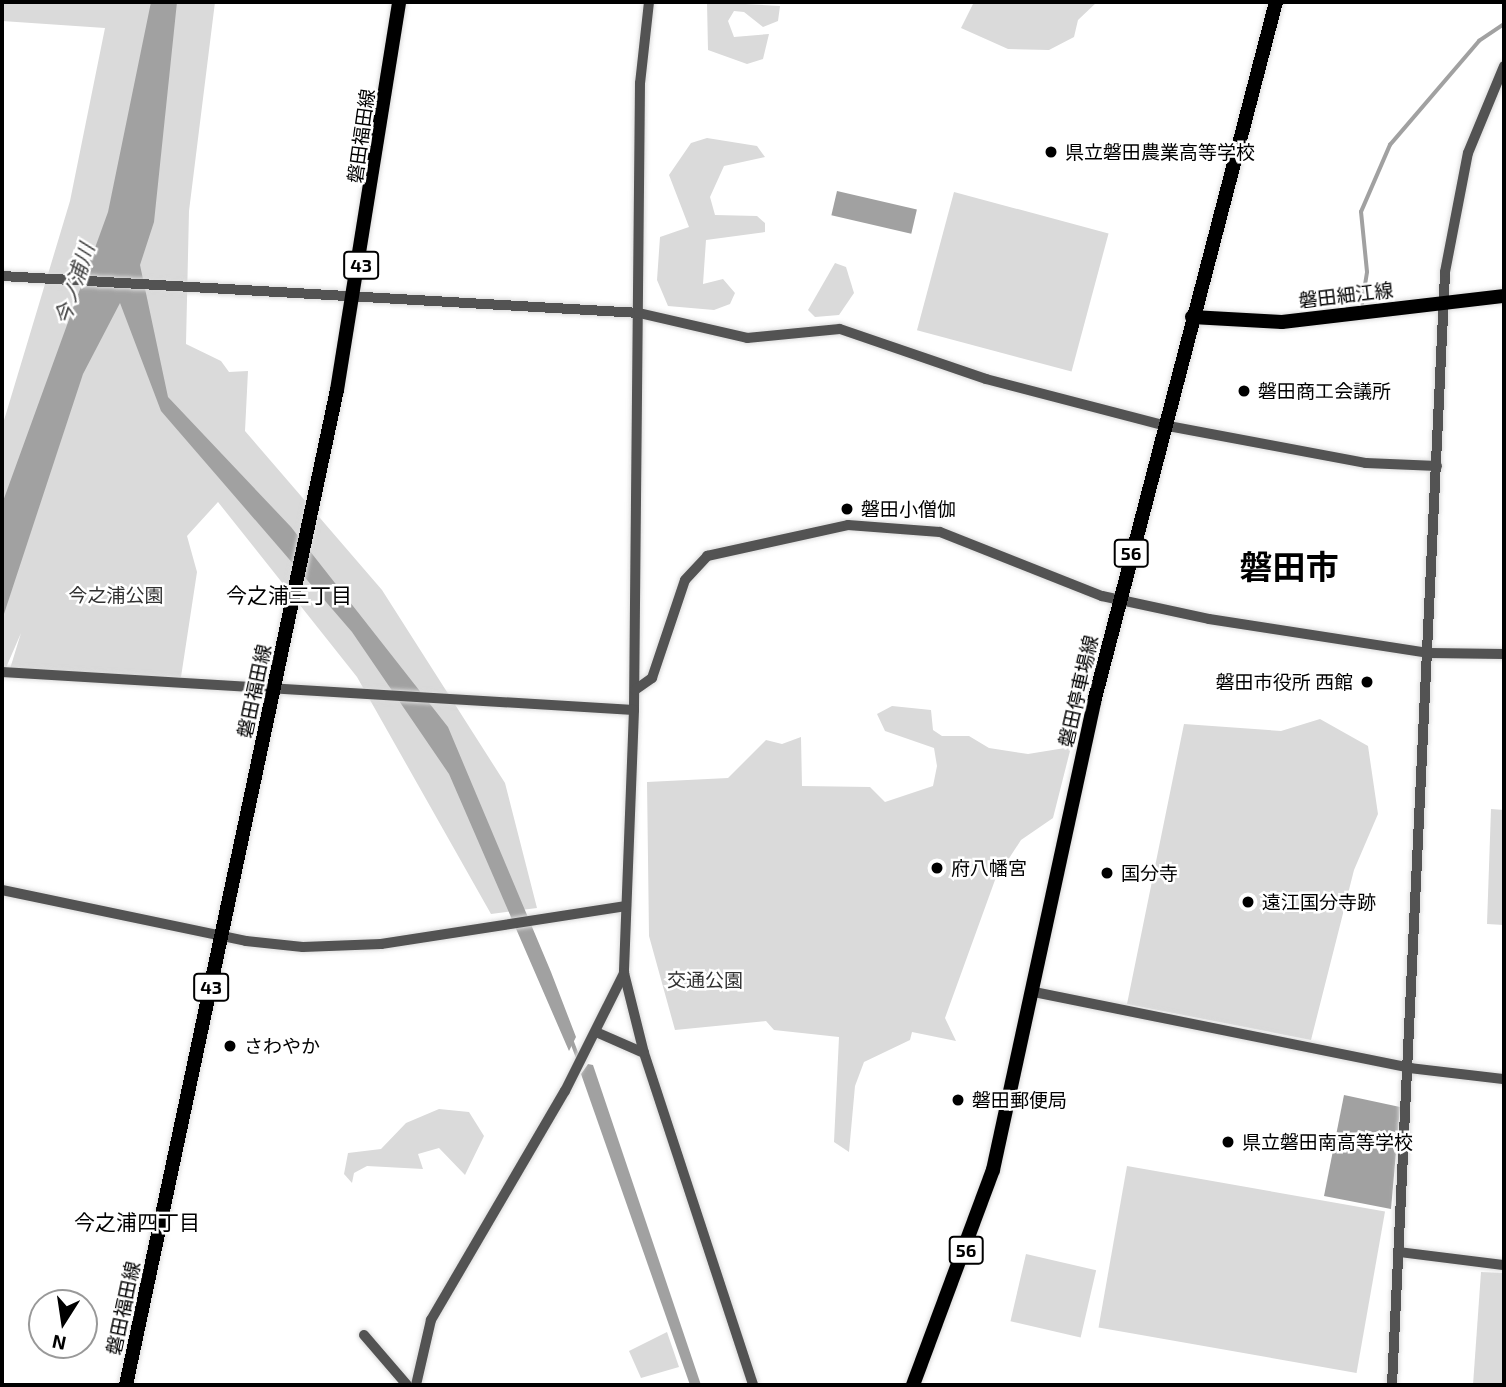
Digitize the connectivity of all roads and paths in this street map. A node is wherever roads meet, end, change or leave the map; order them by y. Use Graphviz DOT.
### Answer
graph roads {
  1 [pos="400,2"];
  2 [pos="649,2"];
  3 [pos="1276,2"];
  4 [pos="1504,66"];
  5 [pos="2,276"];
  6 [pos="1504,296"];
  7 [pos="355,298"];
  8 [pos="1444,303"];
  9 [pos="639,313"];
  10 [pos="1192,317"];
  11 [pos="1163,425"];
  12 [pos="1437,466"];
  13 [pos="1119,600"];
  14 [pos="1429,653"];
  15 [pos="1504,654"];
  16 [pos="2,672"];
  17 [pos="274,689"];
  18 [pos="635,690"];
  19 [pos="635,710"];
  20 [pos="2,890"];
  21 [pos="626,905"];
  22 [pos="222,936"];
  23 [pos="624,973"];
  24 [pos="1034,992"];
  25 [pos="596,1032"];
  26 [pos="644,1054"];
  27 [pos="1410,1068"];
  28 [pos="1504,1079"];
  29 [pos="1399,1252"];
  30 [pos="1504,1265"];
  31 [pos="364,1335"];
  32 [pos="126,1385"];
  33 [pos="407,1385"];
  34 [pos="416,1385"];
  35 [pos="753,1385"];
  36 [pos="913,1385"];
  37 [pos="1392,1385"];
  1 -- 7 [label="main road, 磐田福田線 / 43"];
  2 -- 9 [label="street"];
  3 -- 10 [label="main road, 磐田停車場線 / 56"];
  4 -- 8 [label="street"];
  5 -- 7 [label="street"];
  6 -- 8 [label="main road, 磐田細江線"];
  7 -- 9 [label="street"];
  7 -- 17 [label="main road, 磐田福田線 / 43"];
  8 -- 10 [label="main road, 磐田細江線"];
  8 -- 12 [label="street"];
  9 -- 11 [label="street"];
  9 -- 18 [label="street"];
  10 -- 11 [label="main road, 磐田停車場線 / 56"];
  11 -- 12 [label="street"];
  11 -- 13 [label="main road, 磐田停車場線 / 56"];
  12 -- 14 [label="street"];
  13 -- 14 [label="street"];
  13 -- 18 [label="street"];
  13 -- 24 [label="main road, 磐田停車場線 / 56"];
  14 -- 15 [label="street"];
  14 -- 27 [label="street"];
  16 -- 17 [label="street"];
  17 -- 19 [label="street"];
  17 -- 22 [label="main road, 磐田福田線 / 43"];
  18 -- 19 [label="street"];
  19 -- 21 [label="street"];
  20 -- 22 [label="street"];
  21 -- 22 [label="street"];
  21 -- 23 [label="street"];
  22 -- 32 [label="main road, 磐田福田線 / 43"];
  23 -- 25 [label="street"];
  23 -- 26 [label="street"];
  24 -- 27 [label="street"];
  24 -- 36 [label="main road, 磐田停車場線 / 56"];
  25 -- 26 [label="street"];
  25 -- 34 [label="street"];
  26 -- 35 [label="street"];
  27 -- 28 [label="street"];
  27 -- 29 [label="street"];
  29 -- 30 [label="street"];
  29 -- 37 [label="street"];
  31 -- 33 [label="street"];
}
